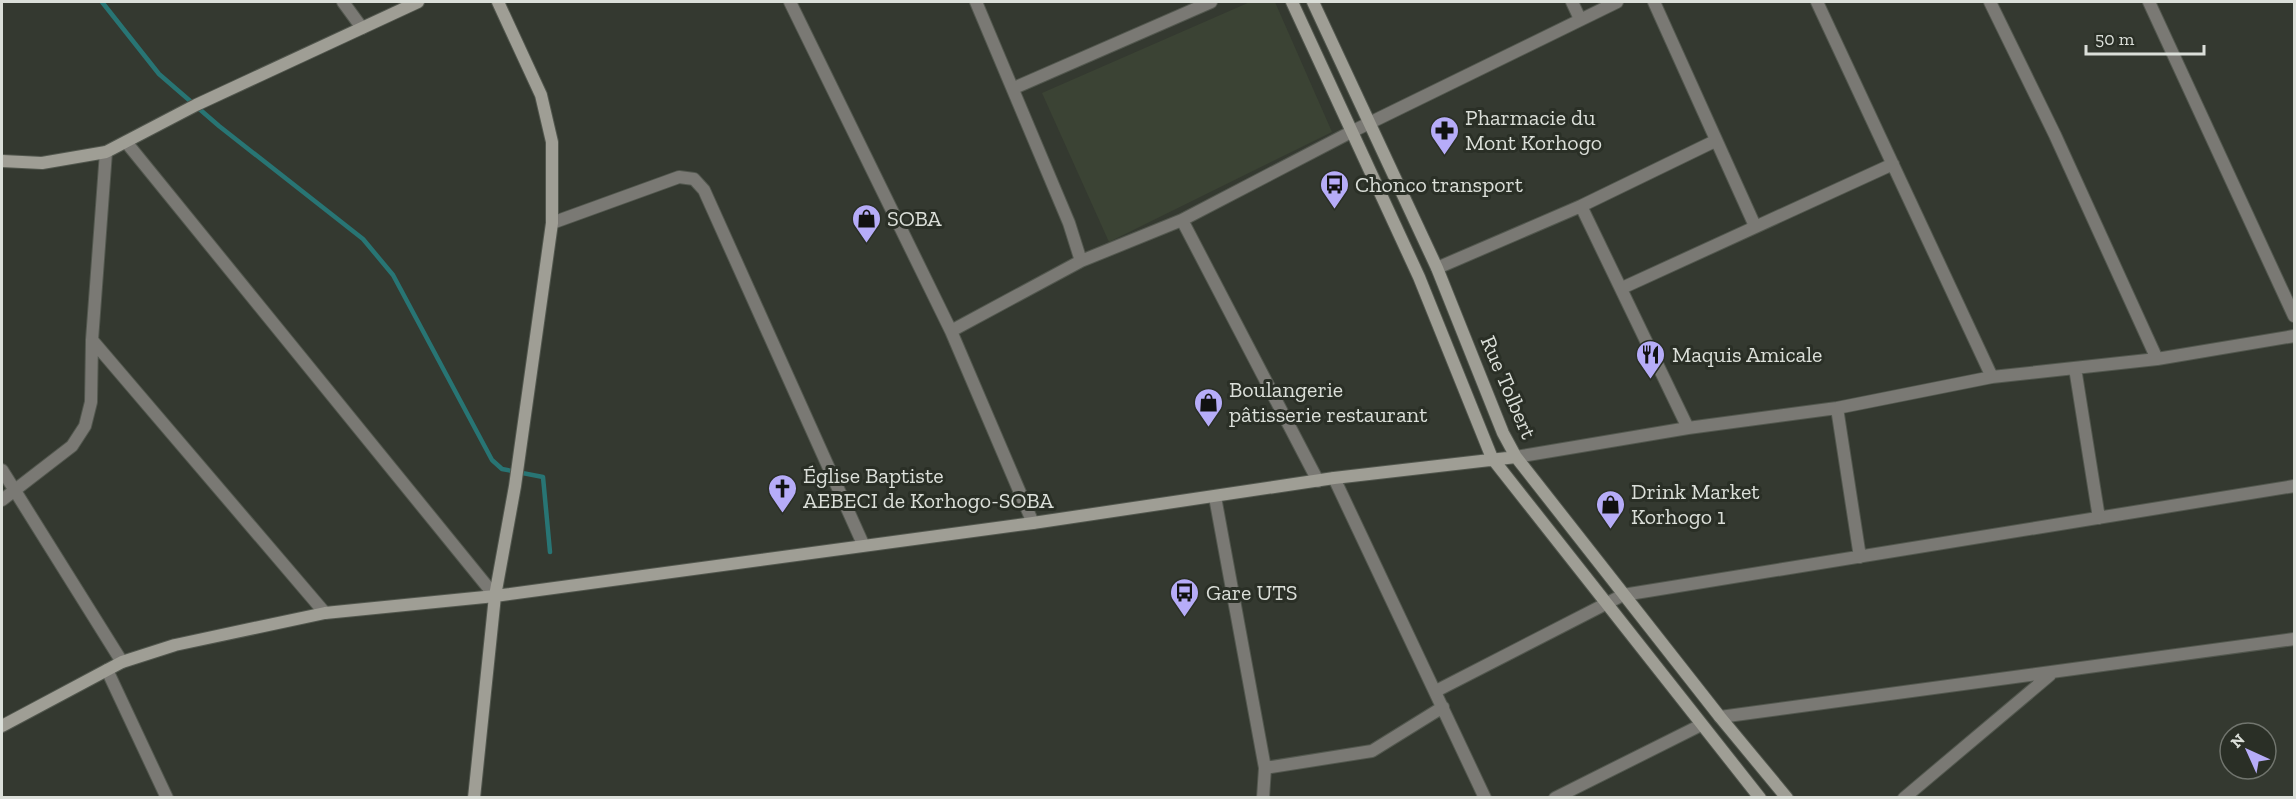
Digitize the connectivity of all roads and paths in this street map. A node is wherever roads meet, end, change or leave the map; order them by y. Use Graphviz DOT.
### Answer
graph roads {
  1 [pos="343,2"];
  2 [pos="418,2"];
  3 [pos="498,2"];
  4 [pos="790,2"];
  5 [pos="976,2"];
  6 [pos="1211,2"];
  7 [pos="1292,2"];
  8 [pos="1313,2"];
  9 [pos="1572,2"];
  10 [pos="1617,2"];
  11 [pos="1654,2"];
  12 [pos="1817,2"];
  13 [pos="1990,2"];
  14 [pos="2149,2"];
  15 [pos="1580,19"];
  16 [pos="362,28"];
  17 [pos="1014,88"];
  18 [pos="1368,124"];
  19 [pos="1351,132"];
  20 [pos="1715,141"];
  21 [pos="126,142"];
  22 [pos="106,152"];
  23 [pos="2,161"];
  24 [pos="1893,164"];
  25 [pos="1581,206"];
  26 [pos="1182,220"];
  27 [pos="552,223"];
  28 [pos="1755,226"];
  29 [pos="1081,261"];
  30 [pos="1437,268"];
  31 [pos="1622,288"];
  32 [pos="2295,316"];
  33 [pos="951,331"];
  34 [pos="2295,336"];
  35 [pos="92,340"];
  36 [pos="2157,359"];
  37 [pos="2075,368"];
  38 [pos="1992,377"];
  39 [pos="1837,408"];
  40 [pos="1688,428"];
  41 [pos="1516,457"];
  42 [pos="1492,458"];
  43 [pos="2,470"];
  44 [pos="1334,478"];
  45 [pos="1318,481"];
  46 [pos="2295,486"];
  47 [pos="15,490"];
  48 [pos="1215,497"];
  49 [pos="2,500"];
  50 [pos="2099,518"];
  51 [pos="1033,523"];
  52 [pos="863,544"];
  53 [pos="1860,556"];
  54 [pos="1623,595"];
  55 [pos="495,596"];
  56 [pos="1605,604"];
  57 [pos="325,613"];
  58 [pos="2295,639"];
  59 [pos="122,662"];
  60 [pos="107,670"];
  61 [pos="2051,674"];
  62 [pos="1436,691"];
  63 [pos="1443,707"];
  64 [pos="1720,717"];
  65 [pos="1701,725"];
  66 [pos="2,726"];
  67 [pos="1265,768"];
  68 [pos="167,798"];
  69 [pos="474,798"];
  70 [pos="1263,798"];
  71 [pos="1485,798"];
  72 [pos="1555,798"];
  73 [pos="1760,798"];
  74 [pos="1787,798"];
  75 [pos="1904,798"];
  1 -- 16 [label="street"];
  2 -- 16 [label="street"];
  3 -- 27 [label="street"];
  4 -- 33 [label="street"];
  5 -- 17 [label="street"];
  6 -- 17 [label="street"];
  7 -- 19 [label="street, Rue Tolbert"];
  8 -- 18 [label="street, Rue Tolbert"];
  9 -- 15 [label="street"];
  10 -- 15 [label="street"];
  11 -- 20 [label="street"];
  12 -- 24 [label="street"];
  13 -- 36 [label="street"];
  14 -- 32 [label="street"];
  15 -- 18 [label="street"];
  16 -- 21 [label="street"];
  17 -- 29 [label="street"];
  18 -- 19 [label="street"];
  18 -- 30 [label="street, Rue Tolbert"];
  19 -- 26 [label="street"];
  19 -- 42 [label="street, Rue Tolbert"];
  20 -- 25 [label="street"];
  20 -- 28 [label="street"];
  21 -- 22 [label="street"];
  21 -- 55 [label="street"];
  22 -- 23 [label="street"];
  22 -- 35 [label="street"];
  24 -- 28 [label="street"];
  24 -- 38 [label="street"];
  25 -- 30 [label="street"];
  25 -- 31 [label="street"];
  26 -- 29 [label="street"];
  26 -- 45 [label="street"];
  27 -- 52 [label="street"];
  27 -- 55 [label="street"];
  28 -- 31 [label="street"];
  29 -- 33 [label="street"];
  30 -- 41 [label="street, Rue Tolbert"];
  31 -- 40 [label="street"];
  33 -- 51 [label="street"];
  34 -- 36 [label="street"];
  35 -- 47 [label="street"];
  35 -- 57 [label="street"];
  36 -- 37 [label="street"];
  37 -- 38 [label="street"];
  37 -- 50 [label="street"];
  38 -- 39 [label="street"];
  39 -- 40 [label="street"];
  39 -- 53 [label="street"];
  40 -- 41 [label="street"];
  41 -- 42 [label="street"];
  41 -- 54 [label="street, Rue Tolbert"];
  42 -- 44 [label="street"];
  42 -- 56 [label="street, Rue Tolbert"];
  43 -- 47 [label="street"];
  44 -- 45 [label="street"];
  44 -- 62 [label="street"];
  45 -- 48 [label="street"];
  46 -- 50 [label="street"];
  47 -- 49 [label="street"];
  47 -- 59 [label="street"];
  48 -- 51 [label="street"];
  48 -- 67 [label="street"];
  50 -- 53 [label="street"];
  51 -- 52 [label="street"];
  52 -- 55 [label="street"];
  53 -- 54 [label="street"];
  54 -- 56 [label="street"];
  54 -- 64 [label="street, Rue Tolbert"];
  55 -- 57 [label="street"];
  55 -- 69 [label="street"];
  56 -- 62 [label="street"];
  56 -- 65 [label="street, Rue Tolbert"];
  57 -- 59 [label="street"];
  58 -- 61 [label="street"];
  59 -- 60 [label="street"];
  60 -- 66 [label="street"];
  60 -- 68 [label="street"];
  61 -- 64 [label="street"];
  61 -- 75 [label="street"];
  62 -- 63 [label="street"];
  63 -- 67 [label="street"];
  63 -- 71 [label="street"];
  64 -- 74 [label="street, Rue Tolbert"];
  65 -- 72 [label="street"];
  65 -- 73 [label="street, Rue Tolbert"];
  67 -- 70 [label="street"];
}
